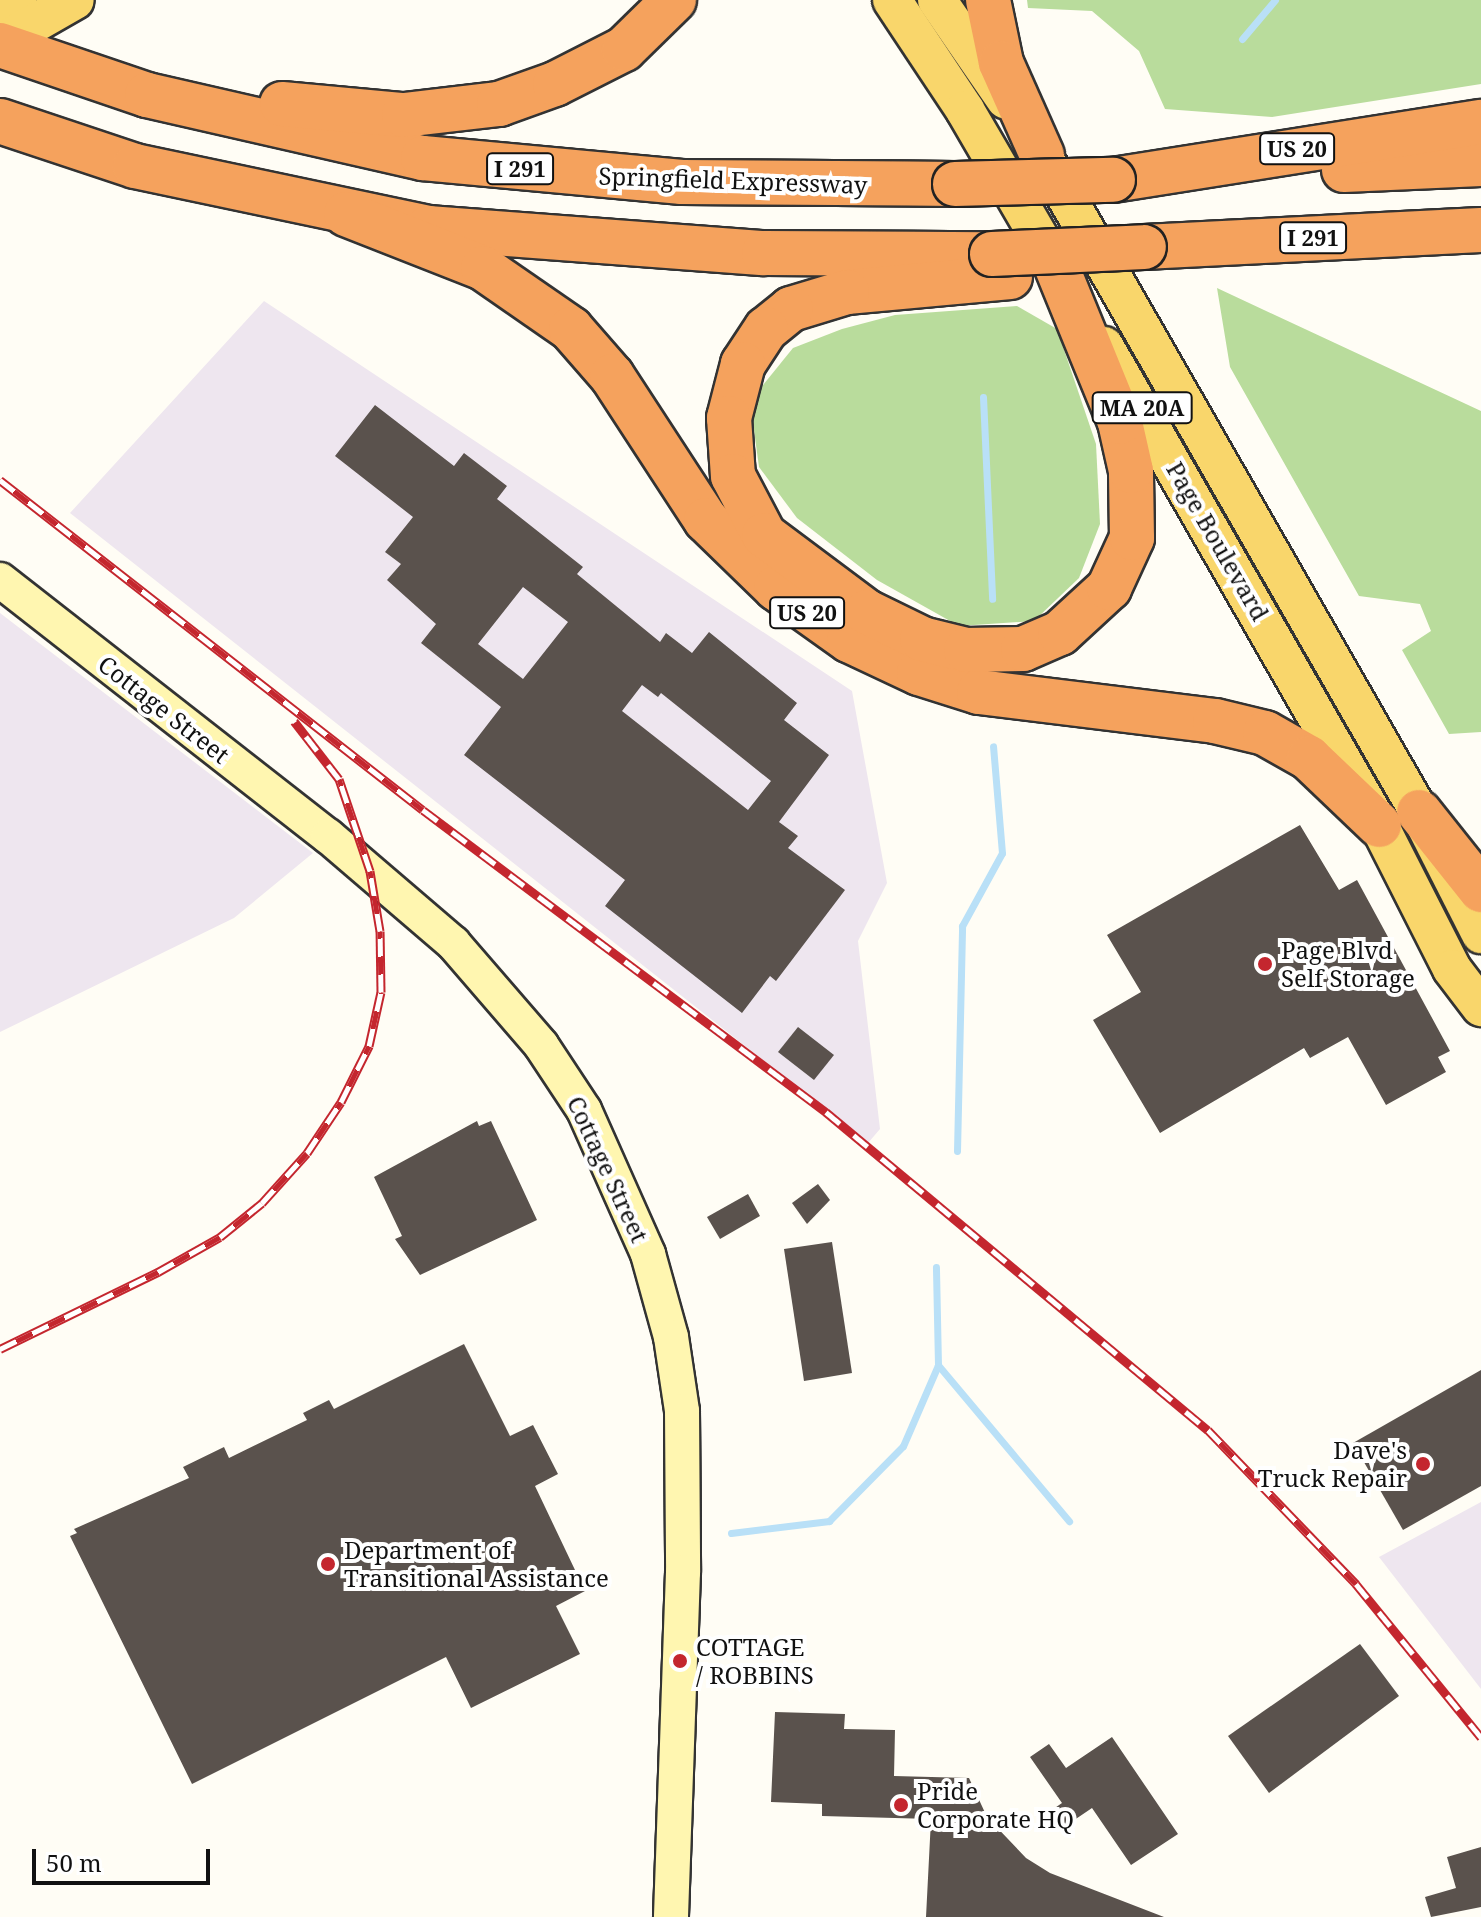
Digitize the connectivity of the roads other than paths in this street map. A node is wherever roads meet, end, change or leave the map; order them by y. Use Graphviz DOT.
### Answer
graph roads {
  1 [pos="75,0"];
  2 [pos="674,0"];
  3 [pos="892,0"];
  4 [pos="937,0"];
  5 [pos="988,0"];
  6 [pos="25,7"];
  7 [pos="0,8"];
  8 [pos="0,44"];
  9 [pos="94,79"];
  10 [pos="0,121"];
  11 [pos="1481,122"];
  12 [pos="1042,155"];
  13 [pos="1481,164"];
  14 [pos="1113,180"];
  15 [pos="346,214"];
  16 [pos="1480,230"];
  17 [pos="1001,265"];
  18 [pos="1056,265"];
  19 [pos="0,580"];
  20 [pos="1419,812"];
  21 [pos="1379,825"];
  22 [pos="1481,890"];
  23 [pos="1481,934"];
  24 [pos="1481,1007"];
  25 [pos="671,1917"];
  1 -- 6 [label="main road"];
  2 -- 9 [label="highway"];
  3 -- 18 [label="main road, Page Boulevard / MA 20A"];
  4 -- 12 [label="main road, Page Boulevard"];
  5 -- 12 [label="highway"];
  6 -- 7 [label="main road"];
  6 -- 8 [label="main road"];
  8 -- 9 [label="highway, Springfield Expressway / I 291"];
  9 -- 14 [label="highway, Springfield Expressway / I 291, bridge"];
  10 -- 15 [label="highway, I 291"];
  11 -- 14 [label="highway, US 20"];
  12 -- 20 [label="main road, Page Boulevard"];
  13 -- 14 [label="highway, Springfield Expressway / I 291"];
  15 -- 17 [label="highway, I 291"];
  15 -- 21 [label="highway, US 20"];
  16 -- 17 [label="highway, I 291, bridge"];
  17 -- 18 [label="highway"];
  18 -- 21 [label="main road, Page Boulevard / MA 20A"];
  19 -- 25 [label="main road, Cottage Street"];
  20 -- 22 [label="highway"];
  20 -- 23 [label="main road, Page Boulevard"];
  21 -- 24 [label="main road, Page Boulevard / US 20"];
}
